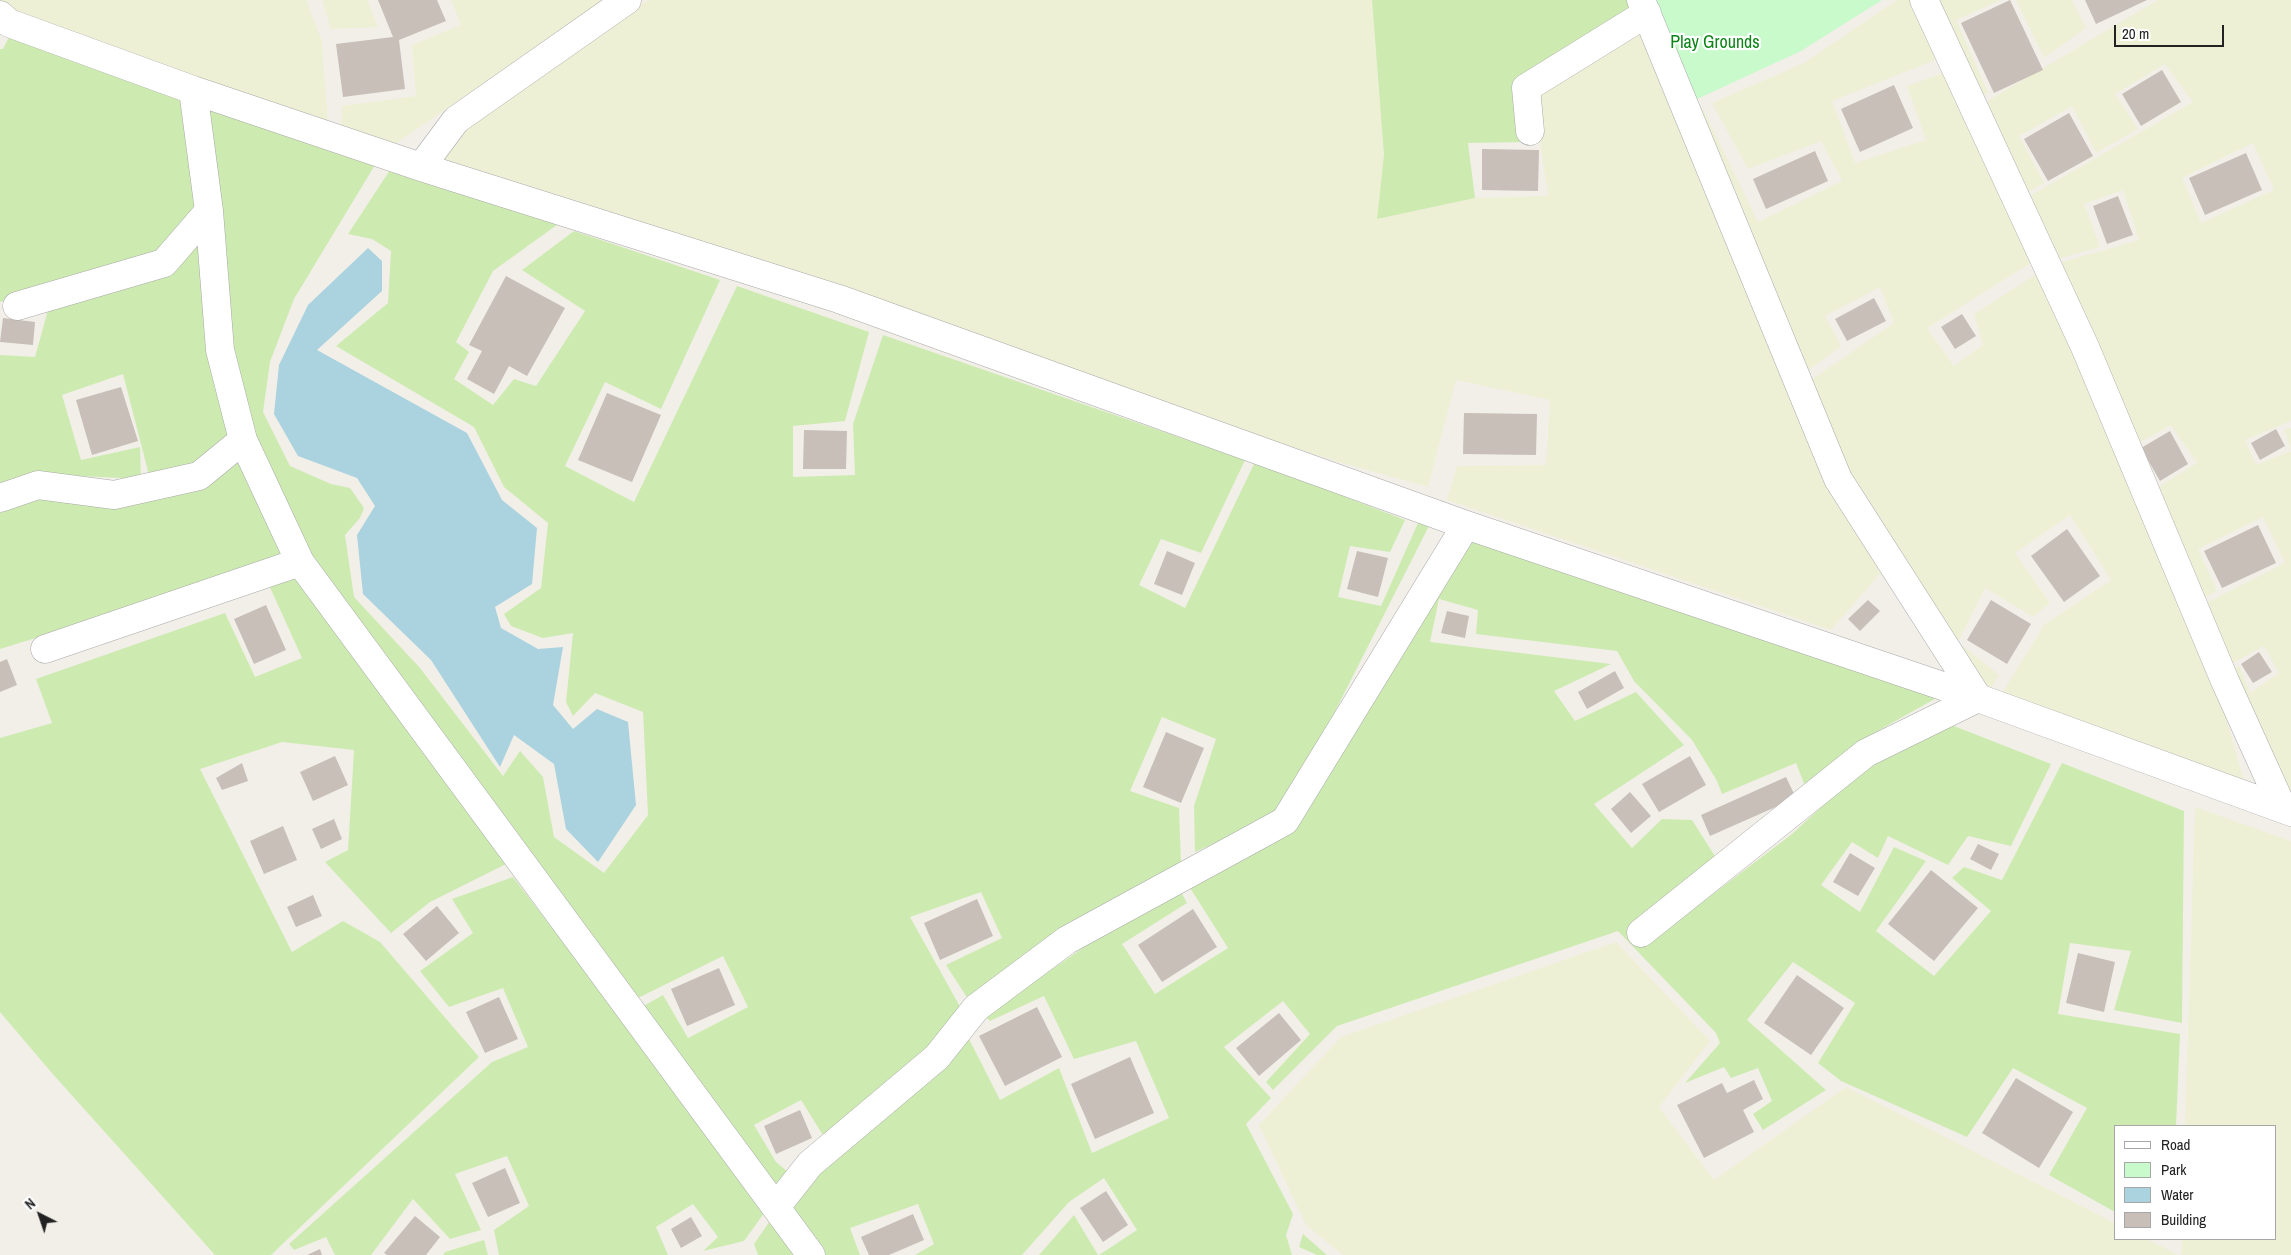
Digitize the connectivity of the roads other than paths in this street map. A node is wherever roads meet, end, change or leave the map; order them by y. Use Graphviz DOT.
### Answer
graph roads {
  1 [pos="627,0"];
  2 [pos="1924,0"];
  3 [pos="1644,6"];
  4 [pos="0,15"];
  5 [pos="193,90"];
  6 [pos="1530,131"];
  7 [pos="421,168"];
  8 [pos="209,211"];
  9 [pos="17,306"];
  10 [pos="243,440"];
  11 [pos="0,498"];
  12 [pos="1466,525"];
  13 [pos="300,562"];
  14 [pos="45,648"];
  15 [pos="1978,698"];
  16 [pos="2287,811"];
  17 [pos="1641,933"];
  18 [pos="776,1207"];
  19 [pos="811,1255"];
  1 -- 7 [label="street"];
  2 -- 16 [label="street"];
  3 -- 6 [label="street"];
  3 -- 15 [label="street"];
  4 -- 5 [label="street"];
  5 -- 7 [label="street"];
  5 -- 8 [label="street"];
  7 -- 12 [label="street"];
  8 -- 9 [label="street"];
  8 -- 10 [label="street"];
  10 -- 11 [label="street"];
  10 -- 13 [label="street"];
  12 -- 15 [label="street"];
  12 -- 18 [label="street"];
  13 -- 14 [label="street"];
  13 -- 18 [label="street"];
  15 -- 16 [label="street"];
  15 -- 17 [label="street"];
  18 -- 19 [label="street"];
}
